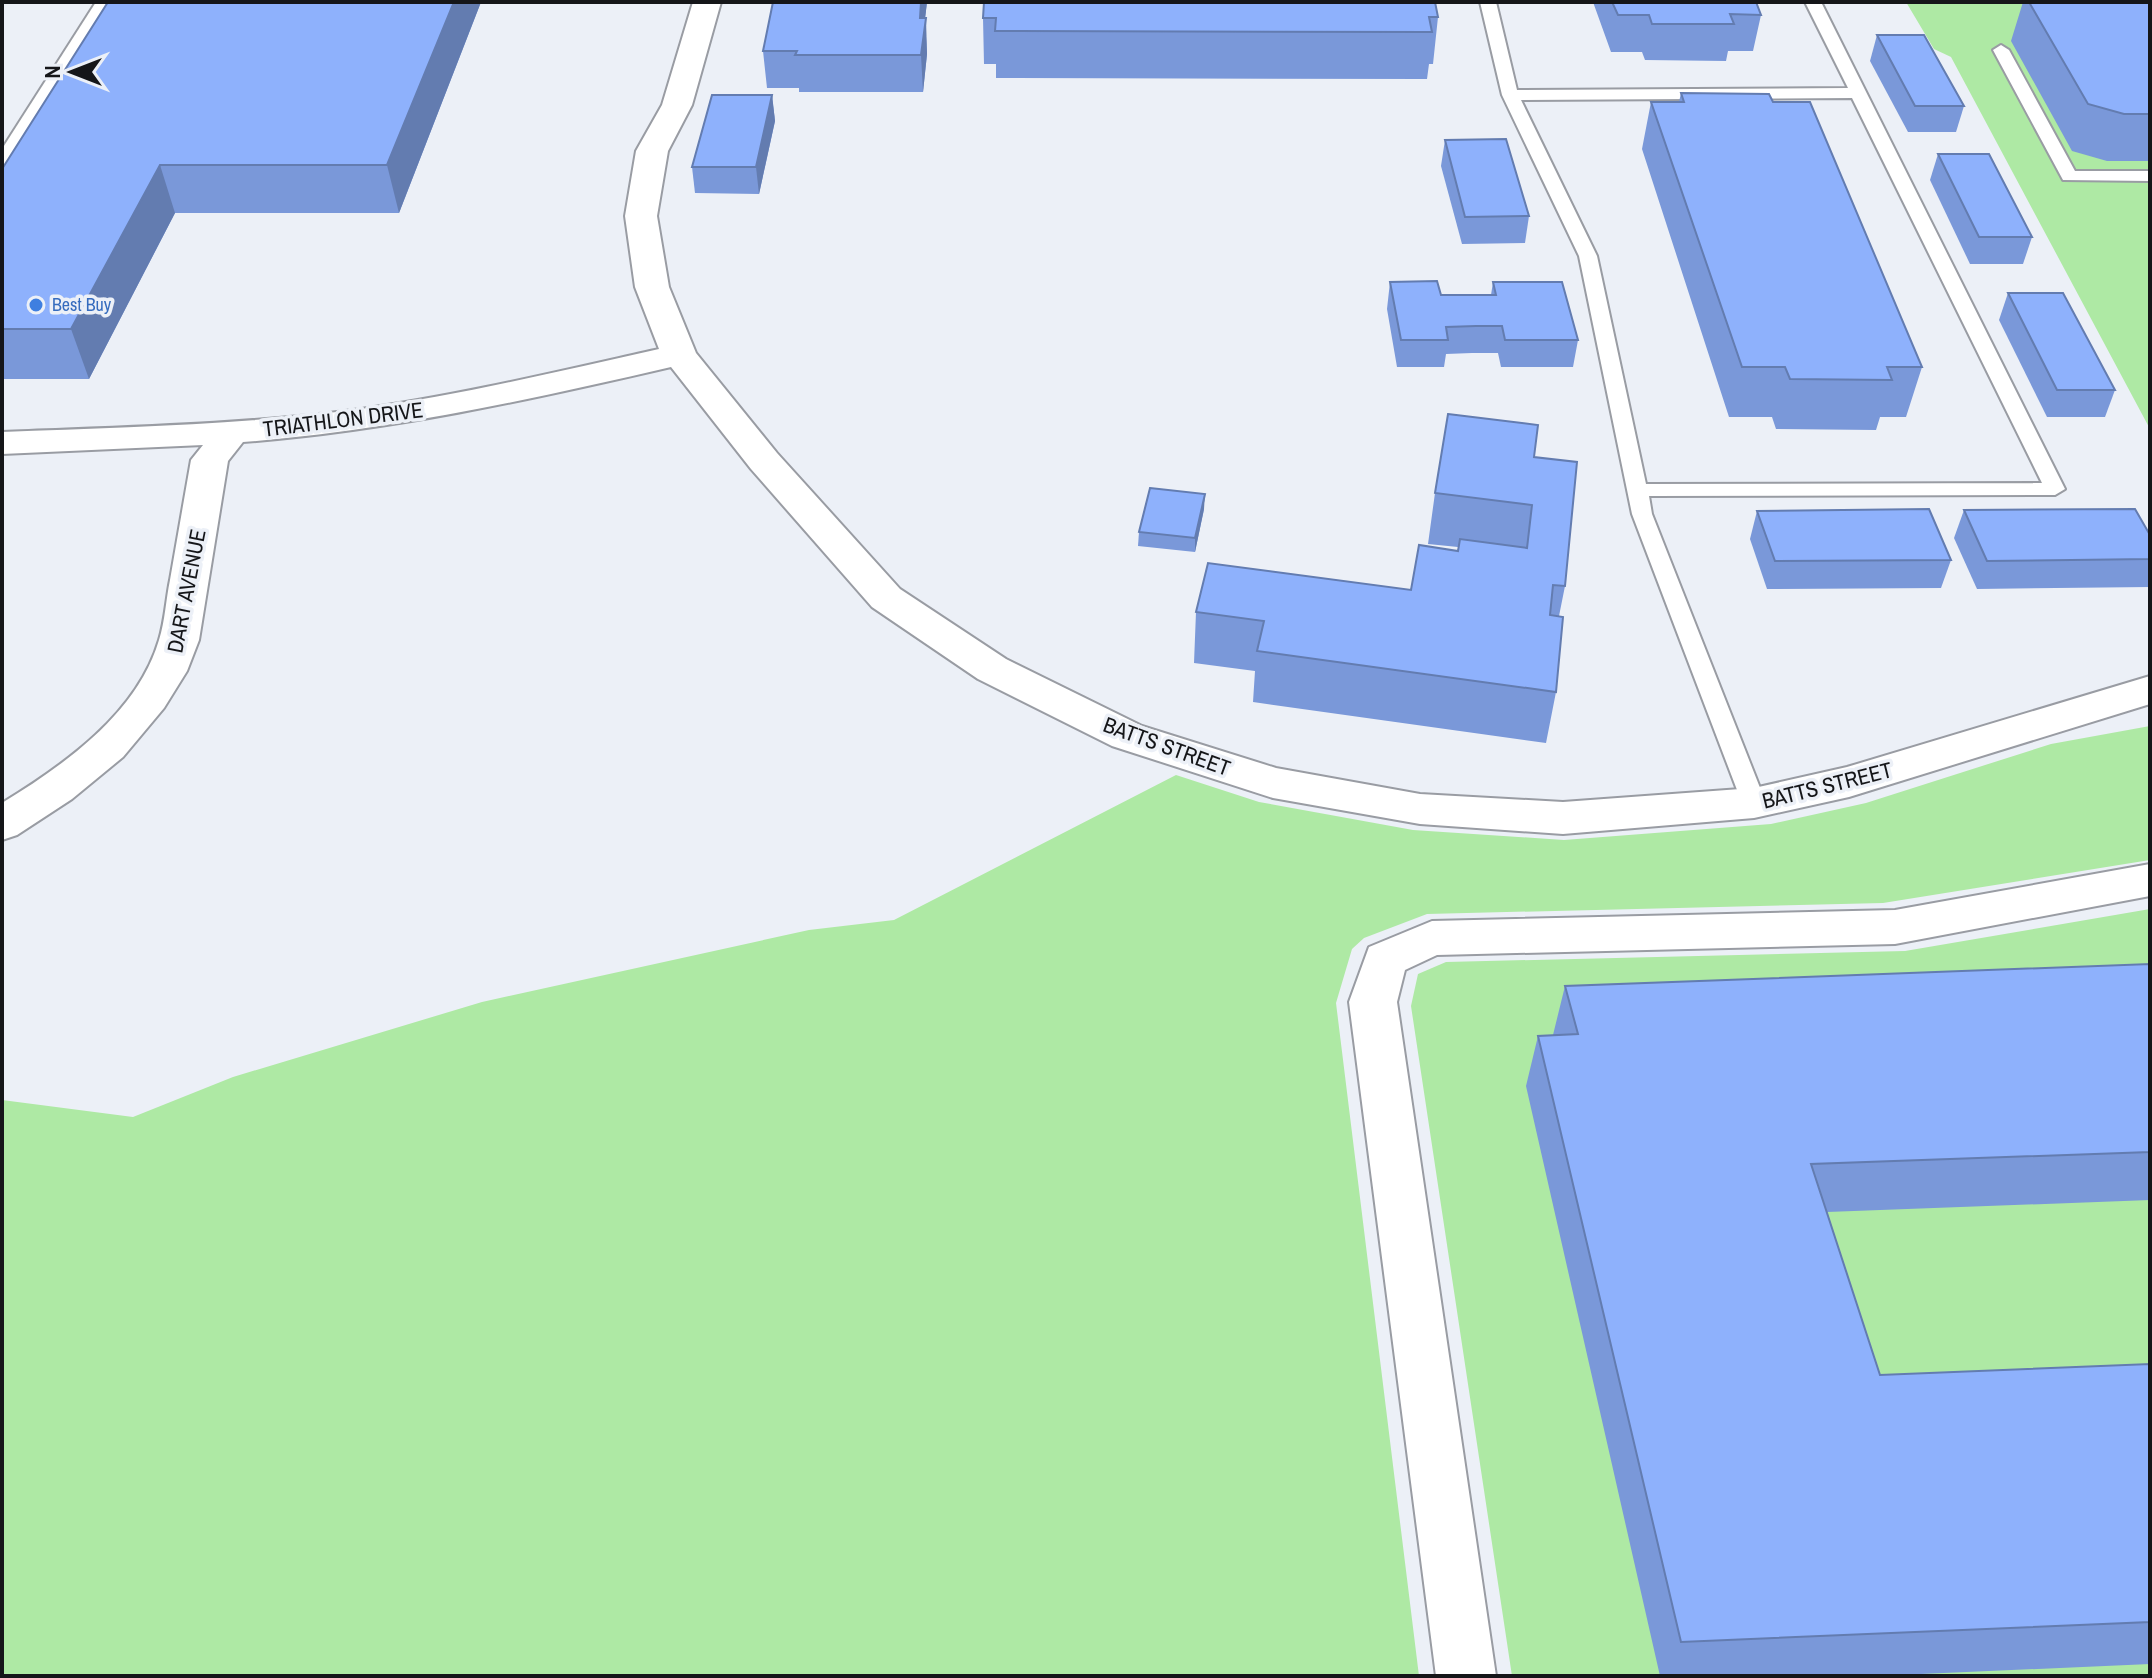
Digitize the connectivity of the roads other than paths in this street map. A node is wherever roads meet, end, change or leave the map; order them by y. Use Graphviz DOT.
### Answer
graph roads {
  1 [pos="104,2"];
  2 [pos="707,2"];
  3 [pos="1488,2"];
  4 [pos="1813,2"];
  5 [pos="2001,50"];
  6 [pos="1860,93"];
  7 [pos="1510,95"];
  8 [pos="2,162"];
  9 [pos="2150,176"];
  10 [pos="679,355"];
  11 [pos="231,433"];
  12 [pos="2,443"];
  13 [pos="1637,490"];
  14 [pos="2150,690"];
  15 [pos="1754,803"];
  16 [pos="2,824"];
  17 [pos="2150,880"];
  18 [pos="1466,1676"];
  1 -- 8 [label="lane"];
  2 -- 10 [label="street, BATTS STREET"];
  3 -- 7 [label="lane"];
  4 -- 6 [label="lane"];
  5 -- 9 [label="lane"];
  6 -- 7 [label="lane"];
  6 -- 13 [label="lane"];
  7 -- 13 [label="lane"];
  10 -- 11 [label="street, TRIATHLON DRIVE"];
  10 -- 15 [label="street, BATTS STREET"];
  11 -- 12 [label="street, TRIATHLON DRIVE"];
  11 -- 16 [label="street, DART AVENUE"];
  13 -- 15 [label="lane"];
  14 -- 15 [label="street, BATTS STREET"];
  17 -- 18 [label="street"];
}
